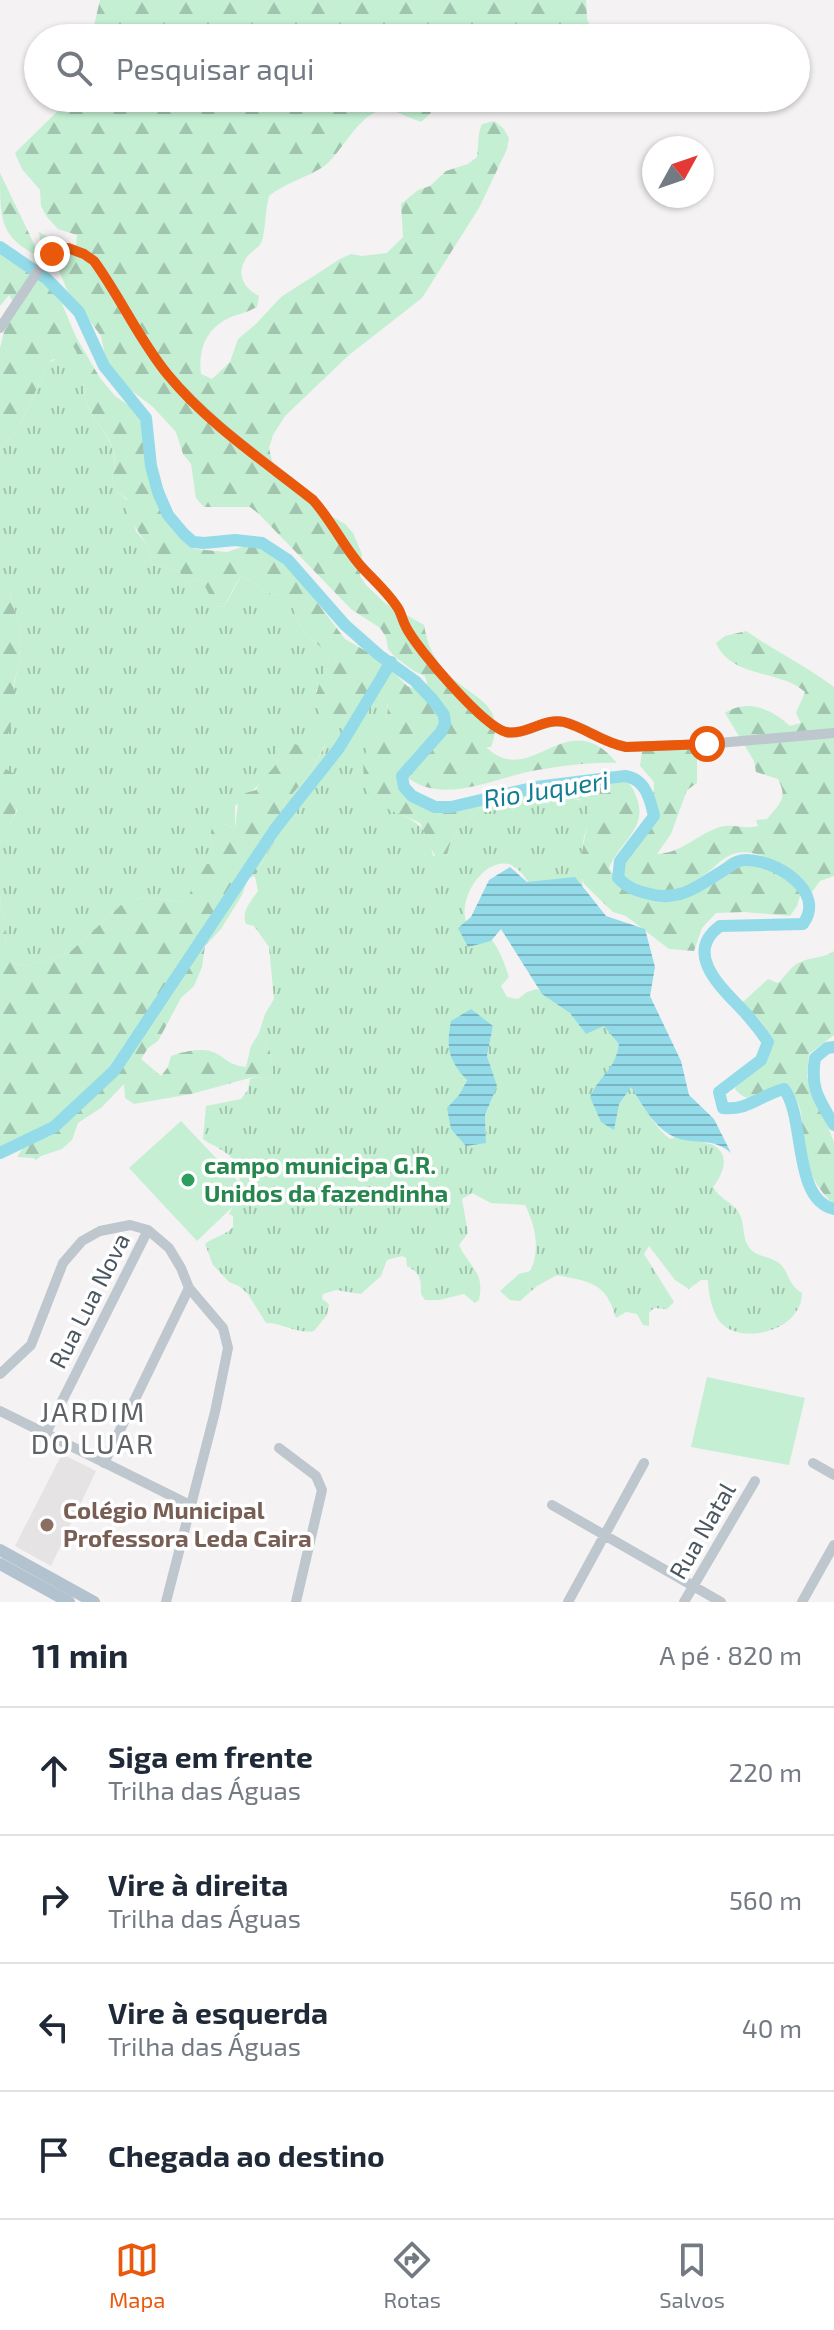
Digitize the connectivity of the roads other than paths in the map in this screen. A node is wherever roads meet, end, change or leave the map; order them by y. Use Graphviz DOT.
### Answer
graph roads {
  1 [pos="0,328"];
  2 [pos="834,733"];
  3 [pos="148,1230"];
  4 [pos="189,1288"];
  5 [pos="0,1374"];
  6 [pos="0,1411"];
  7 [pos="46,1433"];
  8 [pos="279,1448"];
  9 [pos="104,1463"];
  10 [pos="644,1463"];
  11 [pos="813,1463"];
  12 [pos="834,1475"];
  13 [pos="755,1481"];
  14 [pos="190,1505"];
  15 [pos="552,1505"];
  16 [pos="604,1537"];
  17 [pos="834,1545"];
  18 [pos="0,1550"];
  19 [pos="0,1564"];
  20 [pos="693,1586"];
  21 [pos="69,1602"];
  22 [pos="94,1602"];
  23 [pos="166,1602"];
  24 [pos="296,1602"];
  25 [pos="568,1602"];
  26 [pos="684,1602"];
  27 [pos="721,1602"];
  28 [pos="802,1602"];
  1 -- 2 [label="street"];
  3 -- 4 [label="street"];
  3 -- 5 [label="street"];
  3 -- 7 [label="street, Rua Lua Nova"];
  4 -- 9 [label="street"];
  4 -- 14 [label="street"];
  6 -- 7 [label="street"];
  7 -- 9 [label="street"];
  8 -- 24 [label="street"];
  9 -- 14 [label="street"];
  10 -- 16 [label="street"];
  11 -- 12 [label="street"];
  13 -- 20 [label="street, Rua Natal"];
  14 -- 23 [label="street"];
  15 -- 16 [label="street"];
  16 -- 20 [label="street"];
  16 -- 25 [label="street"];
  17 -- 28 [label="street"];
  18 -- 22 [label="main road"];
  19 -- 21 [label="main road"];
  20 -- 26 [label="street, Rua Natal"];
  20 -- 27 [label="street"];
}
